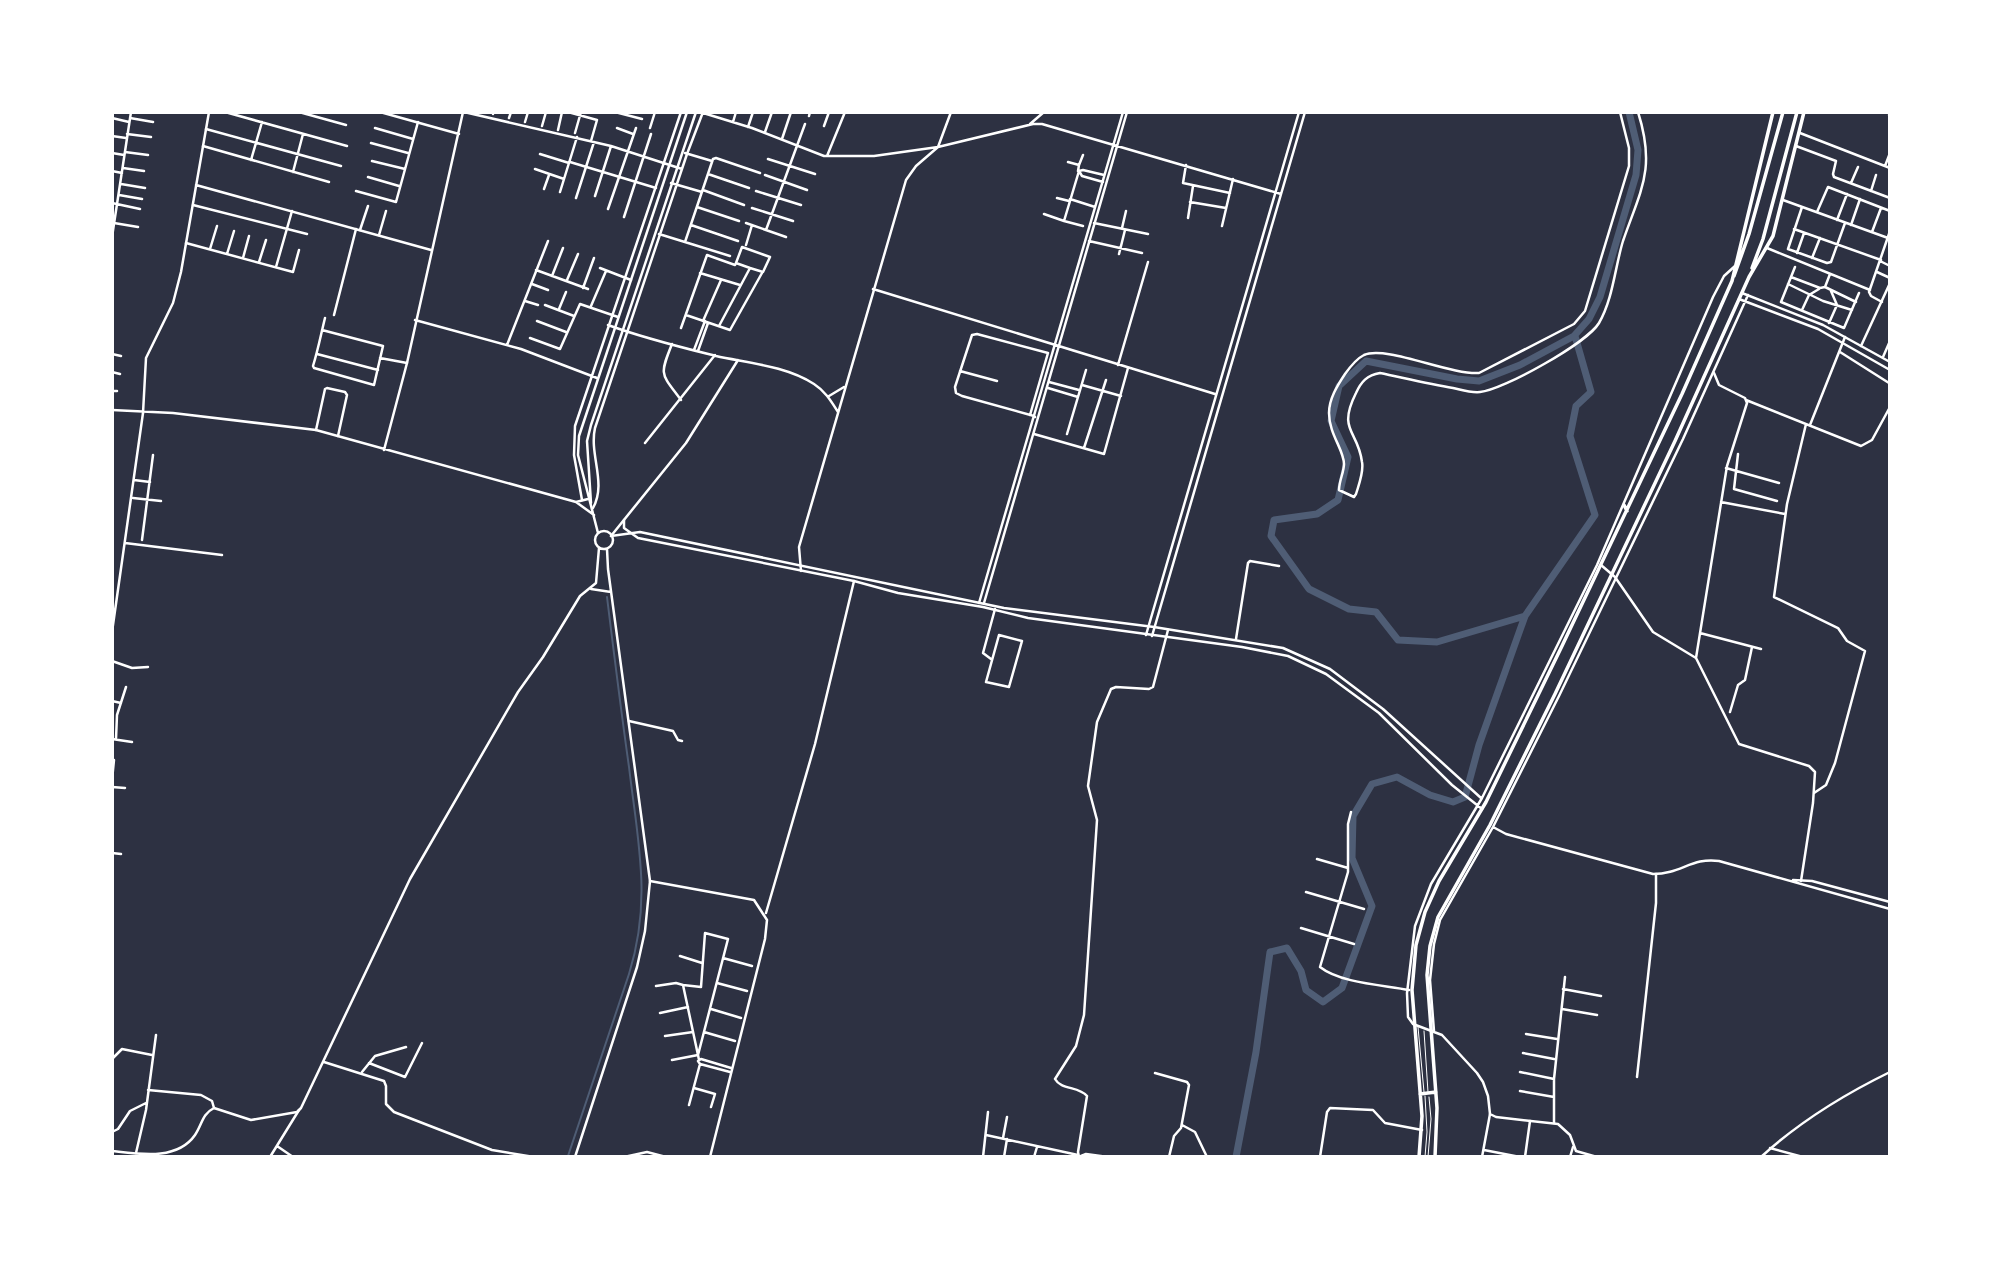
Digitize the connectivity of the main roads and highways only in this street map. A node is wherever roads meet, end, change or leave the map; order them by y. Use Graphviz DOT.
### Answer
graph roads {
  1 [pos="1773,112"];
  2 [pos="1783,112"];
  3 [pos="1797,112"];
  4 [pos="1804,112"];
  5 [pos="1749,277"];
  6 [pos="1732,281"];
  7 [pos="1715,352"];
  8 [pos="1723,352"];
  9 [pos="1683,439"];
  10 [pos="1675,441"];
  11 [pos="1652,502"];
  12 [pos="1623,505"];
  13 [pos="1643,508"];
  14 [pos="1627,511"];
  15 [pos="1436,1092"];
  16 [pos="1424,1093"];
  17 [pos="1419,1157"];
  18 [pos="1435,1157"];
  1 -- 6 [label="highway"];
  2 -- 6 [label="highway"];
  3 -- 5 [label="highway"];
  4 -- 5 [label="highway"];
  5 -- 7 [label="highway"];
  6 -- 14 [label="highway"];
  7 -- 8 [label="highway"];
  7 -- 10 [label="highway"];
  9 -- 10 [label="highway"];
  10 -- 13 [label="highway"];
  11 -- 13 [label="highway"];
  12 -- 14 [label="highway"];
  13 -- 15 [label="highway"];
  14 -- 16 [label="highway"];
  15 -- 16 [label="highway"];
  15 -- 18 [label="highway"];
  16 -- 17 [label="highway"];
}
